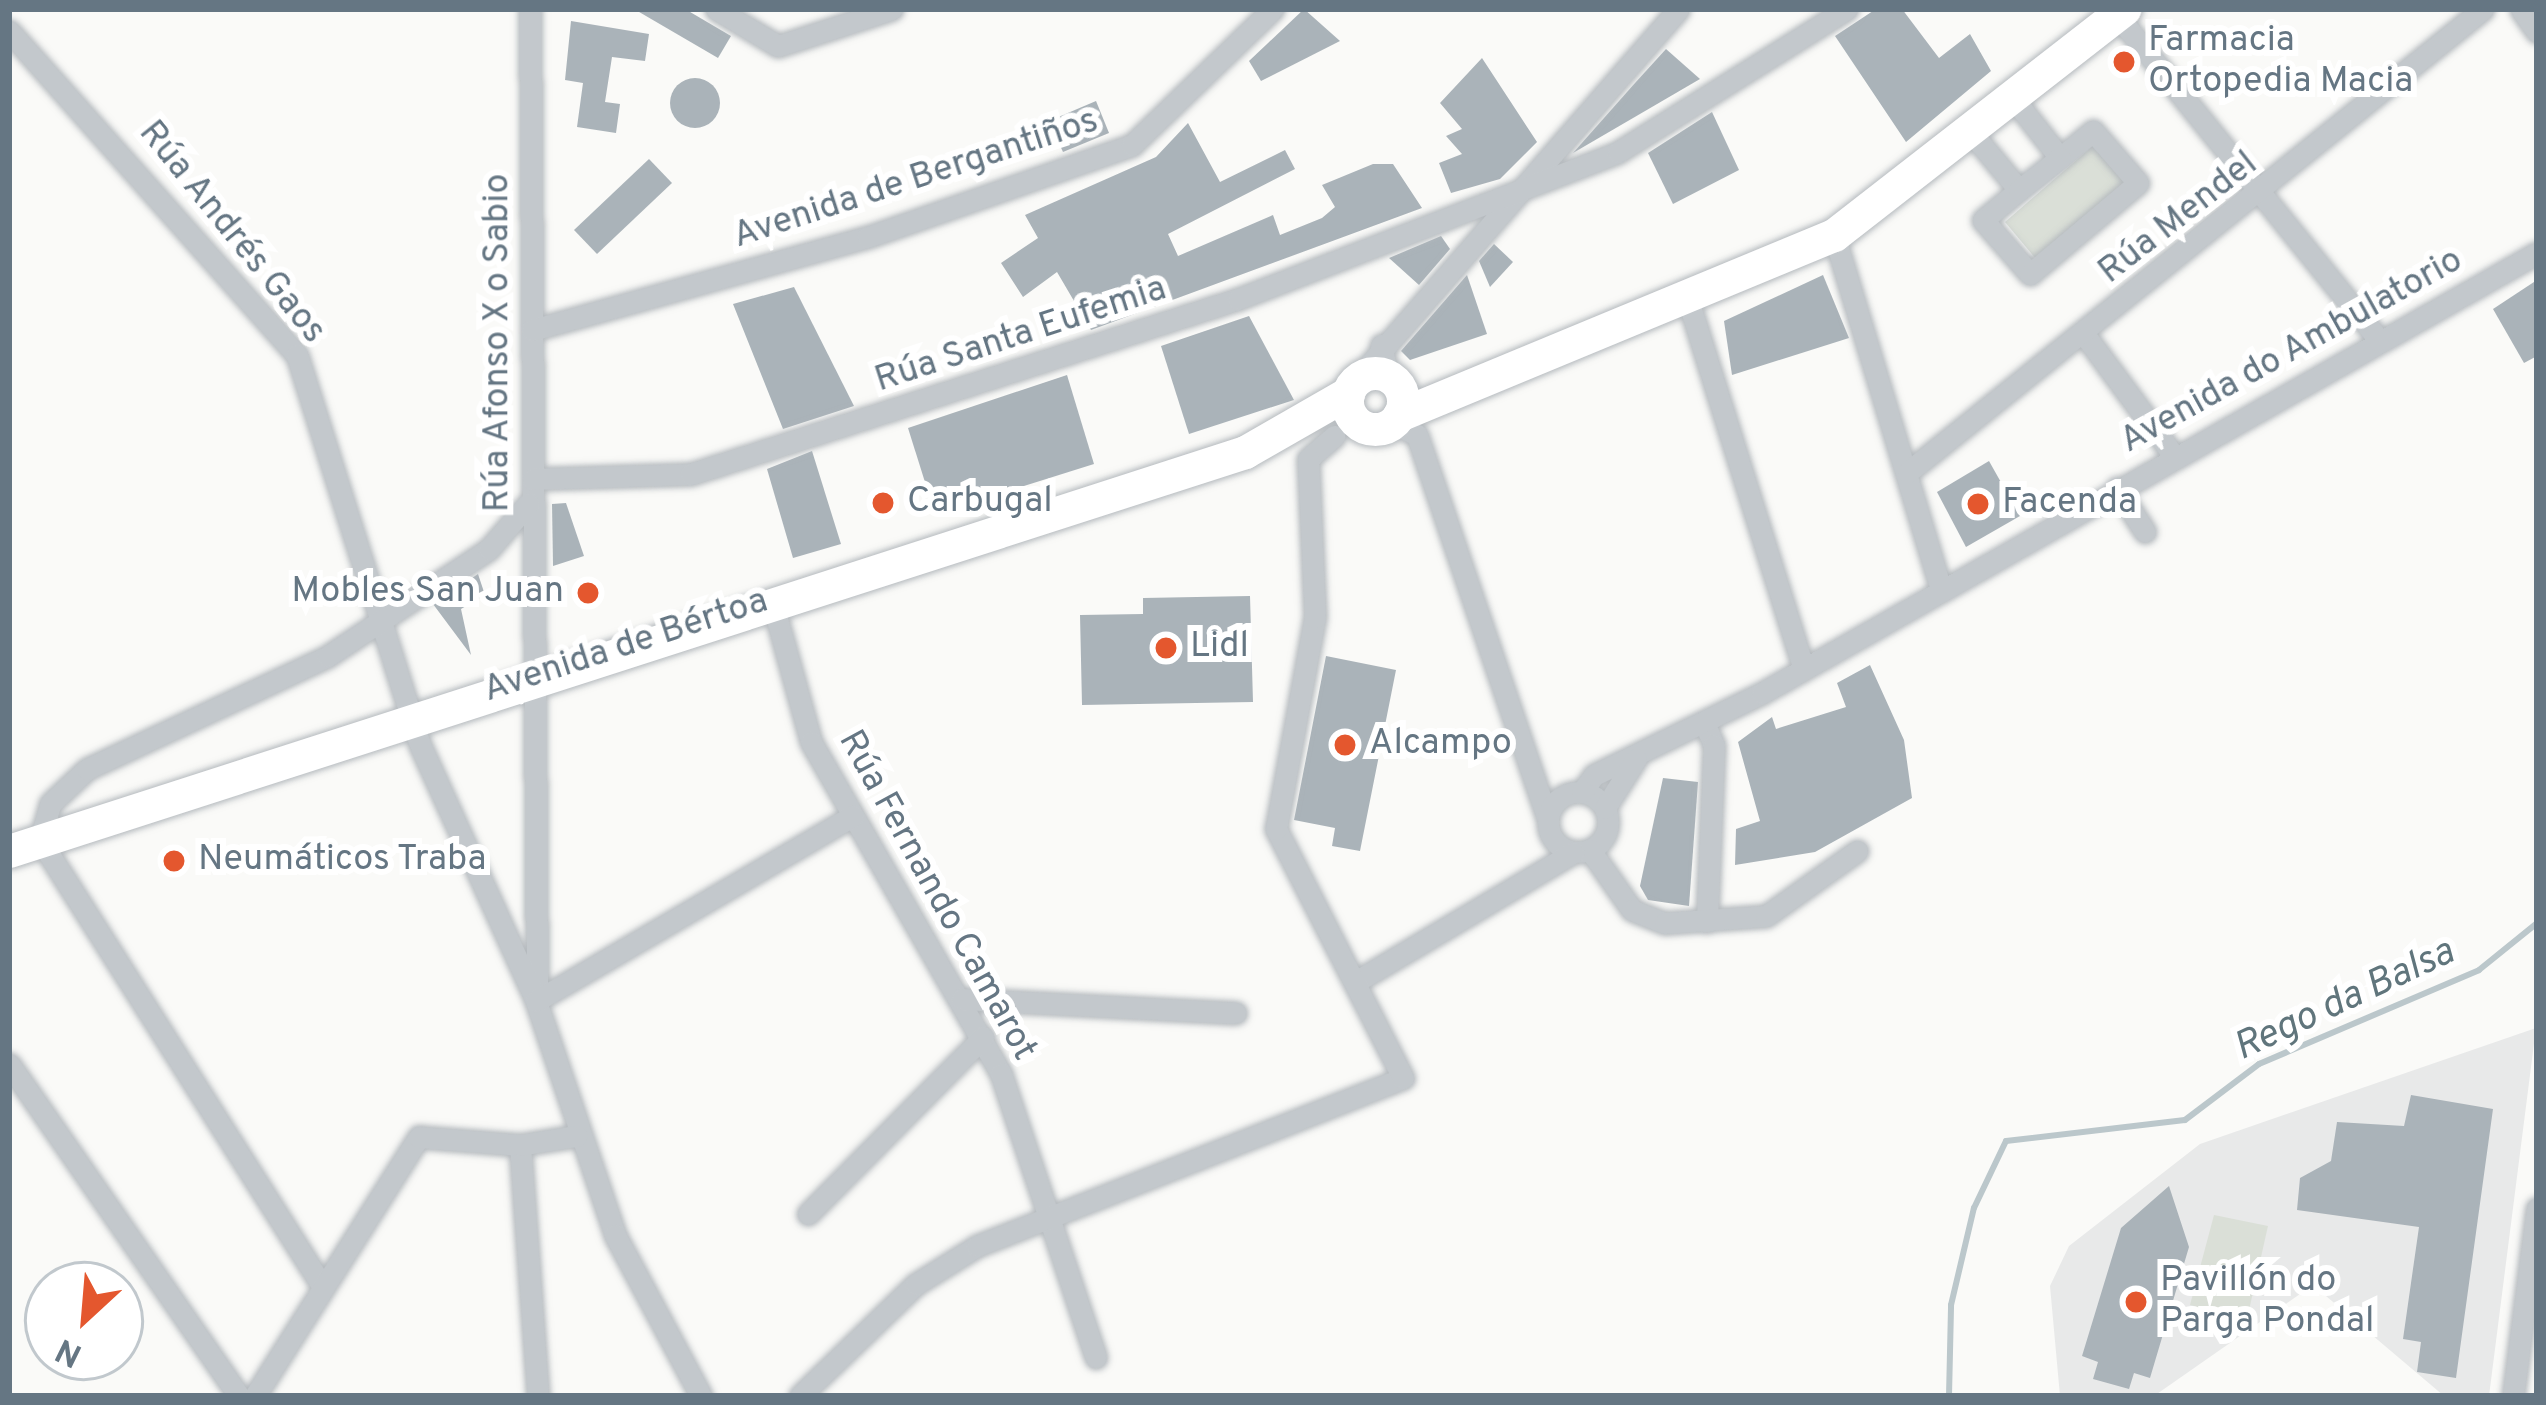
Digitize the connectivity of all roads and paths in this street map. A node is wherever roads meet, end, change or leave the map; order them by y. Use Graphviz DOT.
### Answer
graph roads {
  1 [pos="530,9"];
  2 [pos="716,9"];
  3 [pos="892,9"];
  4 [pos="1273,9"];
  5 [pos="1679,9"];
  6 [pos="1847,9"];
  7 [pos="2483,9"];
  8 [pos="2522,9"];
  9 [pos="2118,11"];
  10 [pos="9,31"];
  11 [pos="2537,32"];
  12 [pos="2013,98"];
  13 [pos="1970,131"];
  14 [pos="2060,158"];
  15 [pos="2019,190"];
  16 [pos="1515,193"];
  17 [pos="2264,195"];
  18 [pos="1834,235"];
  19 [pos="2537,253"];
  20 [pos="1689,303"];
  21 [pos="532,330"];
  22 [pos="2084,334"];
  23 [pos="2379,340"];
  24 [pos="1374,397"];
  25 [pos="1258,451"];
  26 [pos="2174,456"];
  27 [pos="1308,459"];
  28 [pos="1908,472"];
  29 [pos="532,479"];
  30 [pos="2117,488"];
  31 [pos="527,504"];
  32 [pos="2146,532"];
  33 [pos="1940,587"];
  34 [pos="772,601"];
  35 [pos="388,620"];
  36 [pos="1804,669"];
  37 [pos="534,676"];
  38 [pos="410,716"];
  39 [pos="1704,722"];
  40 [pos="1636,759"];
  41 [pos="1582,792"];
  42 [pos="1605,808"];
  43 [pos="853,816"];
  44 [pos="1548,826"];
  45 [pos="25,846"];
  46 [pos="1857,850"];
  47 [pos="1581,851"];
  48 [pos="1529,877"];
  49 [pos="540,914"];
  50 [pos="501,921"];
  51 [pos="1707,922"];
  52 [pos="1357,981"];
  53 [pos="962,999"];
  54 [pos="536,1001"];
  55 [pos="1236,1012"];
  56 [pos="983,1036"];
  57 [pos="9,1064"];
  58 [pos="576,1136"];
  59 [pos="520,1145"];
  60 [pos="2537,1209"];
  61 [pos="808,1214"];
  62 [pos="1046,1216"];
  63 [pos="321,1284"];
  64 [pos="2529,1334"];
  65 [pos="1096,1358"];
  66 [pos="239,1396"];
  67 [pos="256,1396"];
  68 [pos="538,1396"];
  69 [pos="701,1396"];
  70 [pos="800,1396"];
  71 [pos="2513,1396"];
  1 -- 21 [label="street, Rúa Afonso X o Sabio"];
  2 -- 3 [label="street"];
  4 -- 21 [label="street, Avenida de Bergantiños"];
  5 -- 16 [label="street"];
  6 -- 16 [label="street, Rúa Santa Eufemia"];
  7 -- 17 [label="street, Rúa Mendel"];
  8 -- 11 [label="street"];
  9 -- 12 [label="main road"];
  9 -- 17 [label="street"];
  10 -- 35 [label="street, Rúa Andrés Gaos"];
  12 -- 13 [label="main road"];
  12 -- 14 [label="street"];
  13 -- 15 [label="street"];
  13 -- 18 [label="main road"];
  14 -- 15 [label="street"];
  14 -- 15 [label="street"];
  16 -- 24 [label="street"];
  16 -- 29 [label="street, Rúa Santa Eufemia"];
  17 -- 22 [label="street, Rúa Mendel"];
  17 -- 23 [label="street"];
  18 -- 20 [label="main road"];
  18 -- 28 [label="street"];
  19 -- 23 [label="street, Avenida do Ambulatorio"];
  20 -- 24 [label="main road"];
  20 -- 36 [label="street"];
  21 -- 29 [label="street, Rúa Afonso X o Sabio"];
  22 -- 26 [label="street"];
  22 -- 28 [label="street, Rúa Mendel"];
  23 -- 26 [label="street, Avenida do Ambulatorio"];
  24 -- 25 [label="main road, Avenida de Bértoa"];
  24 -- 27 [label="street"];
  24 -- 44 [label="street"];
  25 -- 27 [label="street"];
  25 -- 34 [label="main road, Avenida de Bértoa"];
  26 -- 30 [label="street, Avenida do Ambulatorio"];
  27 -- 52 [label="street"];
  28 -- 33 [label="street"];
  29 -- 31 [label="street, Rúa Afonso X o Sabio"];
  30 -- 32 [label="street"];
  30 -- 33 [label="street, Avenida do Ambulatorio"];
  31 -- 35 [label="street"];
  31 -- 37 [label="street, Rúa Afonso X o Sabio"];
  33 -- 36 [label="street, Avenida do Ambulatorio"];
  34 -- 37 [label="main road, Avenida de Bértoa"];
  34 -- 43 [label="street, Rúa Fernando Camarot"];
  35 -- 38 [label="street, Rúa Andrés Gaos"];
  35 -- 45 [label="street"];
  36 -- 39 [label="street, Avenida do Ambulatorio"];
  37 -- 38 [label="main road, Avenida de Bértoa"];
  37 -- 49 [label="street, Rúa Afonso X o Sabio"];
  38 -- 45 [label="main road, Avenida de Bértoa"];
  38 -- 50 [label="street, Rúa Andrés Gaos"];
  39 -- 40 [label="street, Avenida do Ambulatorio"];
  39 -- 51 [label="street"];
  40 -- 41 [label="street, Avenida do Ambulatorio"];
  40 -- 42 [label="street, Avenida do Ambulatorio"];
  41 -- 42 [label="street"];
  41 -- 44 [label="street, Avenida do Ambulatorio"];
  42 -- 47 [label="street, Avenida do Ambulatorio"];
  43 -- 53 [label="street, Rúa Fernando Camarot"];
  43 -- 54 [label="street"];
  44 -- 47 [label="street"];
  44 -- 48 [label="street"];
  45 -- 63 [label="street"];
  46 -- 51 [label="street"];
  47 -- 48 [label="street"];
  47 -- 51 [label="street"];
  48 -- 52 [label="street"];
  49 -- 50 [label="street"];
  49 -- 54 [label="street, Rúa Afonso X o Sabio"];
  50 -- 54 [label="street, Rúa Andrés Gaos"];
  52 -- 62 [label="street"];
  53 -- 55 [label="street"];
  53 -- 56 [label="street, Rúa Fernando Camarot"];
  54 -- 58 [label="street"];
  56 -- 61 [label="street"];
  56 -- 62 [label="street, Rúa Fernando Camarot"];
  57 -- 66 [label="street"];
  58 -- 59 [label="street"];
  58 -- 69 [label="street"];
  59 -- 63 [label="street"];
  59 -- 68 [label="street"];
  60 -- 64 [label="street"];
  62 -- 65 [label="street, Rúa Fernando Camarot"];
  62 -- 70 [label="street"];
  63 -- 67 [label="street"];
  64 -- 71 [label="street"];
}
